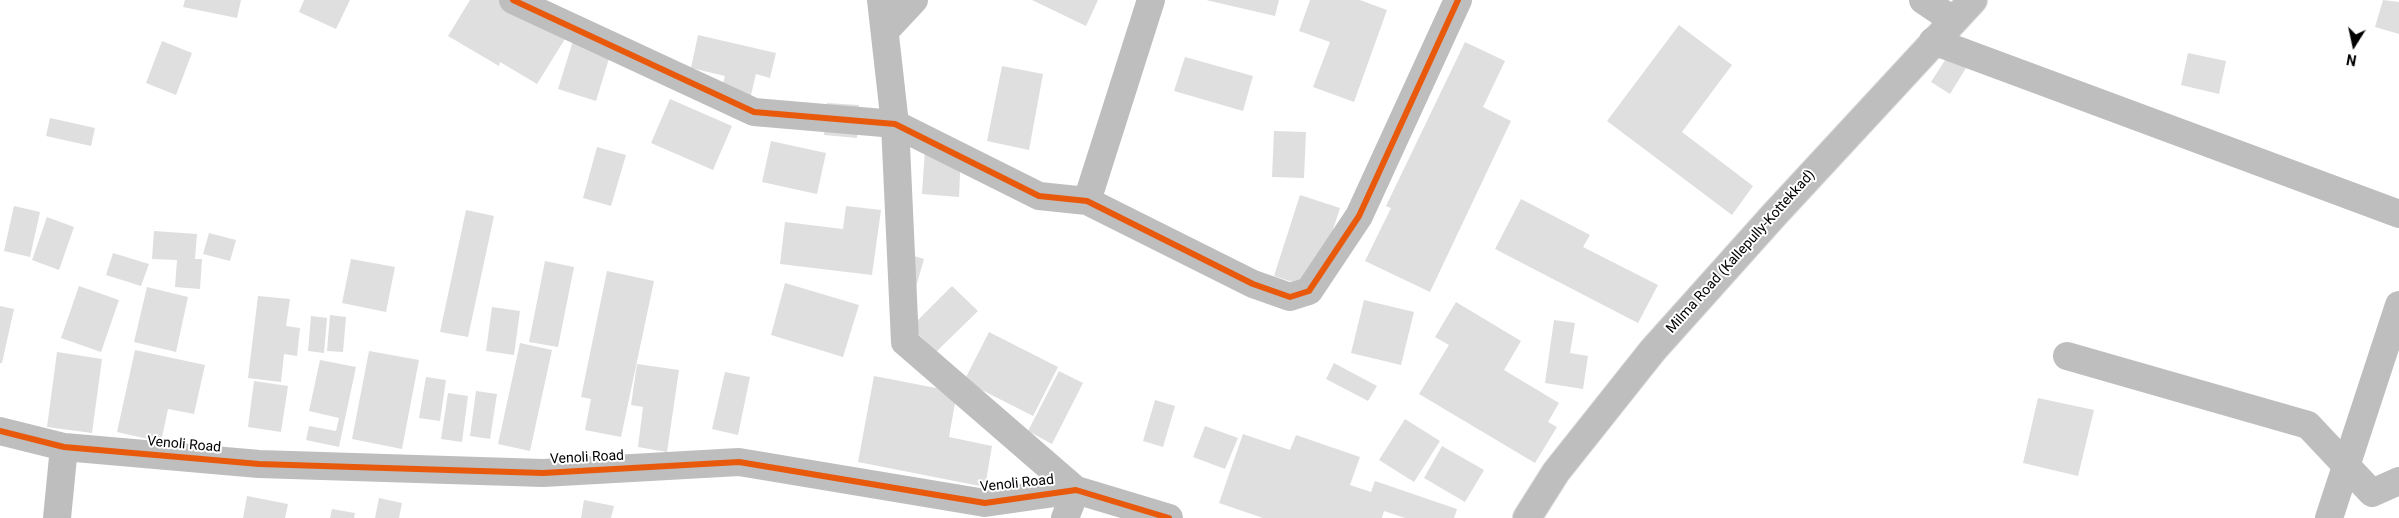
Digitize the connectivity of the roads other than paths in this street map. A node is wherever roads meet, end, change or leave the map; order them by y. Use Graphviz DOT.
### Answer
graph roads {
  1 [pos="513,0"];
  2 [pos="881,0"];
  3 [pos="914,0"];
  4 [pos="1151,0"];
  5 [pos="1458,0"];
  6 [pos="1923,0"];
  7 [pos="1973,0"];
  8 [pos="1953,20"];
  9 [pos="884,31"];
  10 [pos="1933,42"];
  11 [pos="895,124"];
  12 [pos="1087,201"];
  13 [pos="2399,214"];
  14 [pos="2399,304"];
  15 [pos="2067,356"];
  16 [pos="0,431"];
  17 [pos="64,447"];
  18 [pos="2347,465"];
  19 [pos="2399,481"];
  20 [pos="1076,490"];
  21 [pos="57,518"];
  22 [pos="1065,518"];
  23 [pos="1169,518"];
  24 [pos="1527,518"];
  25 [pos="2329,518"];
  1 -- 11 [label="street"];
  2 -- 9 [label="street"];
  3 -- 9 [label="street"];
  4 -- 12 [label="street"];
  5 -- 12 [label="street"];
  6 -- 8 [label="street"];
  7 -- 8 [label="street, Milma Road (Kallepully-Kottekkad)"];
  8 -- 10 [label="street, Milma Road (Kallepully-Kottekkad)"];
  9 -- 11 [label="street"];
  10 -- 13 [label="street"];
  10 -- 24 [label="street, Milma Road (Kallepully-Kottekkad)"];
  11 -- 12 [label="street"];
  11 -- 20 [label="street"];
  14 -- 18 [label="street"];
  15 -- 18 [label="street"];
  16 -- 17 [label="street, Venoli Road"];
  17 -- 20 [label="street, Venoli Road"];
  17 -- 21 [label="street"];
  18 -- 19 [label="street"];
  18 -- 25 [label="street"];
  20 -- 22 [label="street"];
  20 -- 23 [label="street, Venoli Road"];
}
